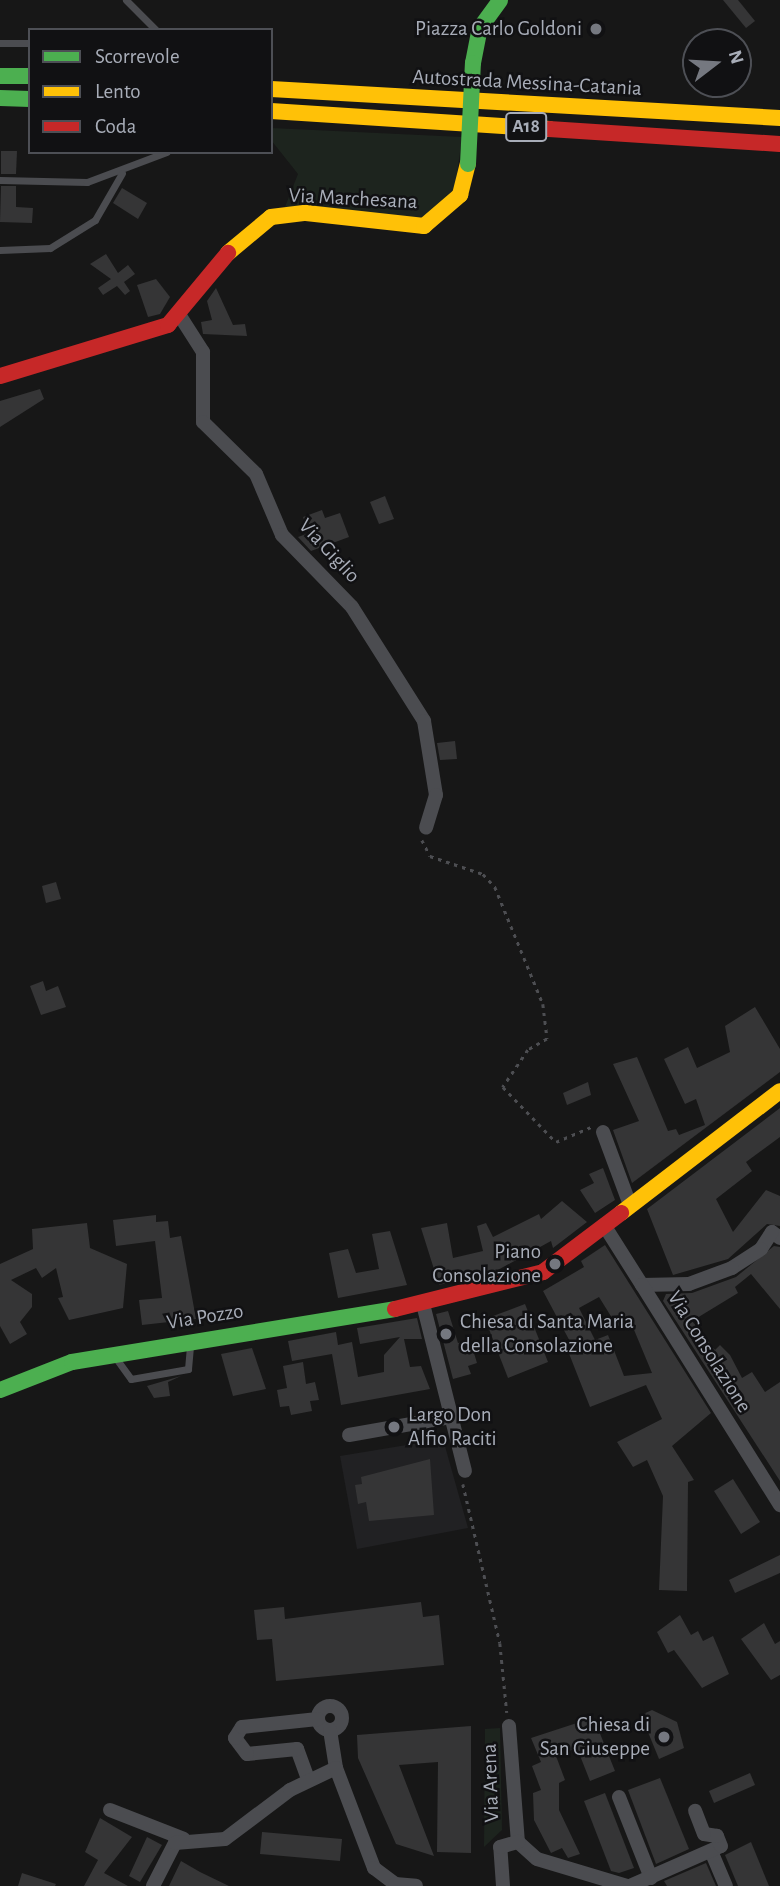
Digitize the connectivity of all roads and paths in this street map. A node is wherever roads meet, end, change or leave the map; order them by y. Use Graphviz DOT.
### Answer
graph roads {
  1 [pos="126,0"];
  2 [pos="499,0"];
  3 [pos="154,28"];
  4 [pos="0,43"];
  5 [pos="28,43"];
  6 [pos="0,76"];
  7 [pos="28,76"];
  8 [pos="273,79"];
  9 [pos="273,89"];
  10 [pos="338,93"];
  11 [pos="0,98"];
  12 [pos="28,99"];
  13 [pos="273,111"];
  14 [pos="780,118"];
  15 [pos="273,122"];
  16 [pos="559,130"];
  17 [pos="780,144"];
  18 [pos="163,154"];
  19 [pos="122,173"];
  20 [pos="0,180"];
  21 [pos="0,250"];
  22 [pos="180,316"];
  23 [pos="0,376"];
  24 [pos="426,827"];
  25 [pos="780,1091"];
  26 [pos="603,1132"];
  27 [pos="630,1205"];
  28 [pos="604,1226"];
  29 [pos="780,1238"];
  30 [pos="642,1285"];
  31 [pos="423,1304"];
  32 [pos="191,1340"];
  33 [pos="113,1353"];
  34 [pos="0,1390"];
  35 [pos="451,1417"];
  36 [pos="349,1435"];
  37 [pos="465,1471"];
  38 [pos="780,1505"];
  39 [pos="318,1719"];
  40 [pos="509,1726"];
  41 [pos="330,1730"];
  42 [pos="336,1768"];
  43 [pos="308,1779"];
  44 [pos="619,1797"];
  45 [pos="110,1810"];
  46 [pos="695,1811"];
  47 [pos="184,1839"];
  48 [pos="518,1842"];
  49 [pos="711,1851"];
  50 [pos="651,1878"];
  51 [pos="153,1886"];
  52 [pos="416,1886"];
  53 [pos="503,1886"];
  54 [pos="628,1886"];
  55 [pos="726,1886"];
  1 -- 3 [label="lane"];
  2 -- 22 [label="main road, Via Marchesana, bridge"];
  4 -- 5 [label="lane"];
  6 -- 7 [label="main road"];
  8 -- 10 [label="lane"];
  9 -- 10 [label="main road, Autostrada Messina-Catania / A18"];
  10 -- 14 [label="main road, Autostrada Messina-Catania / A18"];
  11 -- 12 [label="main road"];
  13 -- 16 [label="main road, Autostrada Messina-Catania / A18"];
  15 -- 16 [label="lane"];
  16 -- 17 [label="main road, Autostrada Messina-Catania / A18"];
  18 -- 19 [label="lane"];
  19 -- 20 [label="lane"];
  19 -- 21 [label="lane"];
  22 -- 23 [label="main road, Via Marchesana"];
  22 -- 24 [label="street, Via Giglio"];
  24 -- 26 [label="path"];
  25 -- 27 [label="main road, Via Pozzo"];
  26 -- 27 [label="street"];
  27 -- 28 [label="main road, Via Pozzo"];
  28 -- 30 [label="street"];
  28 -- 31 [label="main road, Via Pozzo"];
  29 -- 30 [label="street, Via Consolazione"];
  30 -- 38 [label="street, Via Consolazione"];
  31 -- 32 [label="main road, Via Pozzo"];
  31 -- 35 [label="street"];
  32 -- 33 [label="main road, Via Pozzo"];
  32 -- 33 [label="lane"];
  33 -- 34 [label="main road, Via Pozzo"];
  35 -- 36 [label="street"];
  35 -- 37 [label="street"];
  37 -- 40 [label="path"];
  39 -- 41 [label="street"];
  39 -- 41 [label="street"];
  39 -- 43 [label="street"];
  40 -- 48 [label="street, Via Arena"];
  41 -- 42 [label="street"];
  42 -- 43 [label="street"];
  42 -- 52 [label="street"];
  43 -- 47 [label="street"];
  44 -- 50 [label="street"];
  45 -- 47 [label="street"];
  46 -- 49 [label="street"];
  47 -- 51 [label="street"];
  48 -- 53 [label="street"];
  48 -- 54 [label="street, Via Arena"];
  49 -- 50 [label="street"];
  49 -- 55 [label="street"];
  50 -- 54 [label="street"];
}
